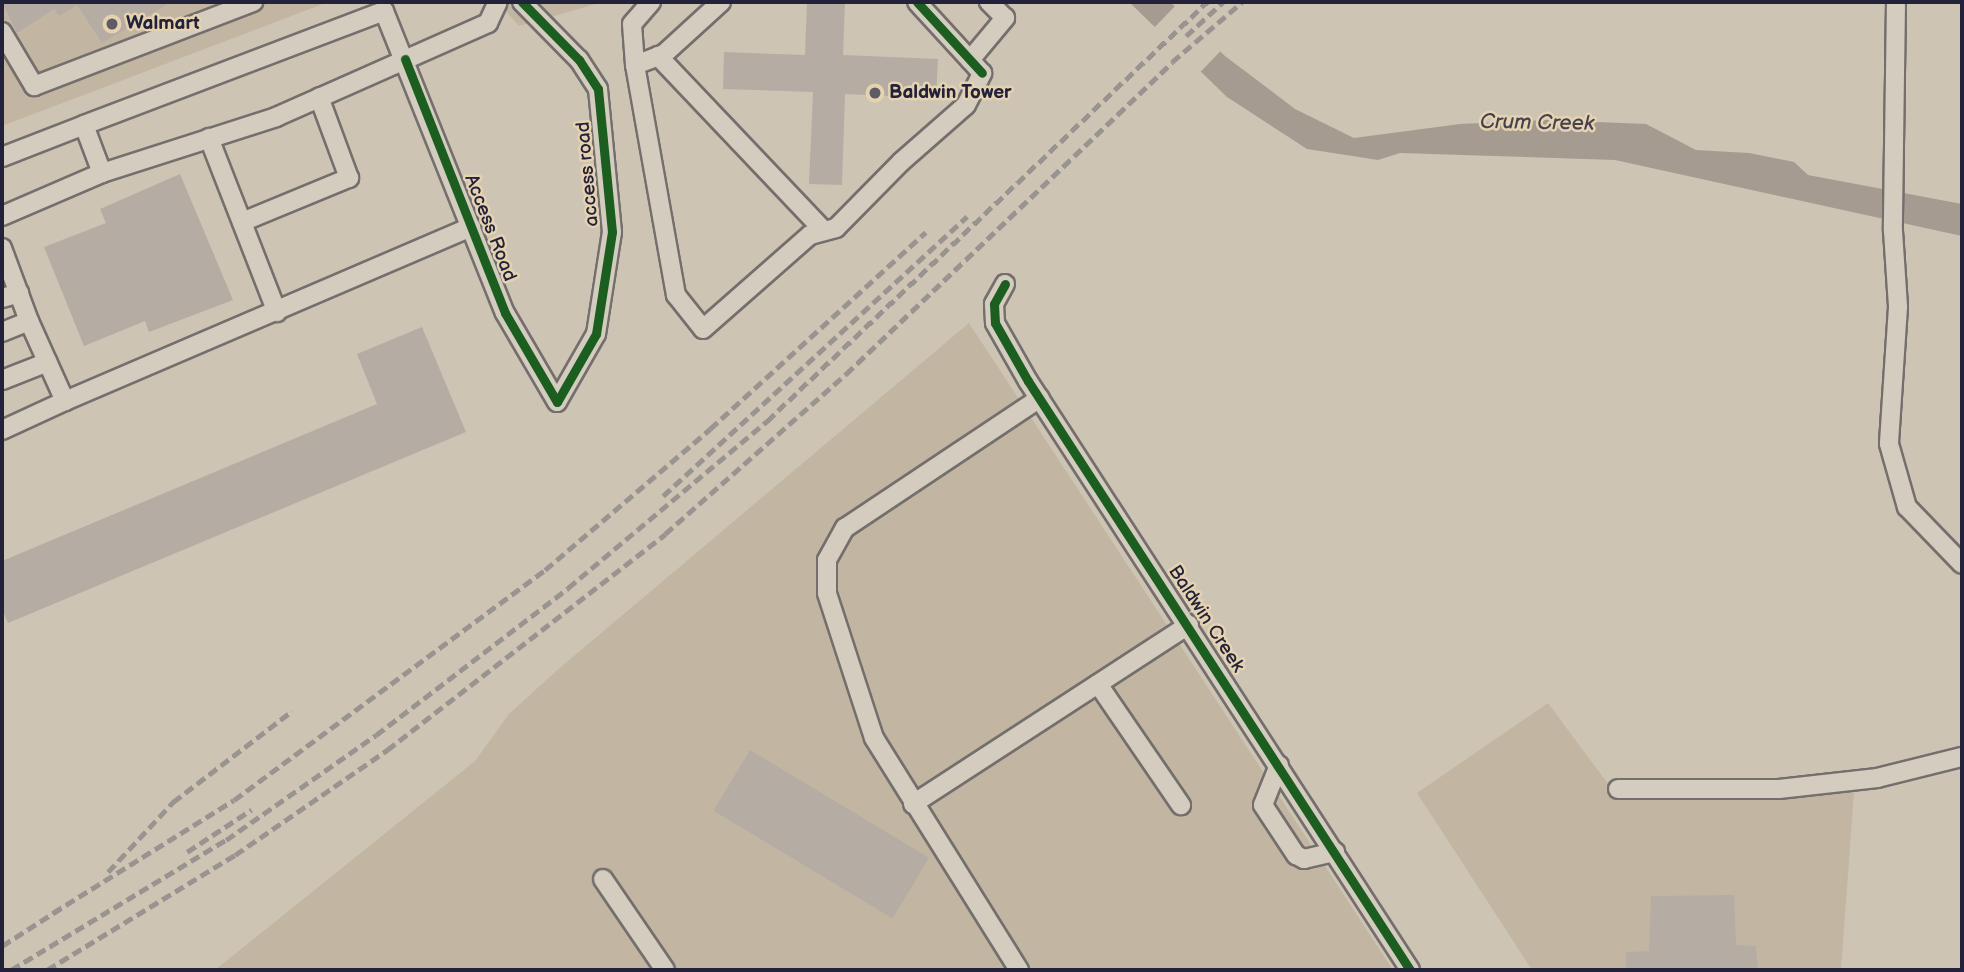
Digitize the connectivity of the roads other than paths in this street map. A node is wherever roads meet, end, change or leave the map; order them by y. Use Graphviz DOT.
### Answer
graph roads {
  1 [pos="253,2"];
  2 [pos="498,2"];
  3 [pos="522,2"];
  4 [pos="651,2"];
  5 [pos="721,2"];
  6 [pos="917,2"];
  7 [pos="989,2"];
  8 [pos="1896,2"];
  9 [pos="2,32"];
  10 [pos="658,56"];
  11 [pos="405,59"];
  12 [pos="635,65"];
  13 [pos="976,66"];
  14 [pos="319,97"];
  15 [pos="84,125"];
  16 [pos="209,138"];
  17 [pos="2,157"];
  18 [pos="102,173"];
  19 [pos="2,216"];
  20 [pos="242,222"];
  21 [pos="471,227"];
  22 [pos="824,231"];
  23 [pos="2,248"];
  24 [pos="1005,284"];
  25 [pos="10,296"];
  26 [pos="277,312"];
  27 [pos="29,321"];
  28 [pos="2,332"];
  29 [pos="48,362"];
  30 [pos="2,380"];
  31 [pos="1040,398"];
  32 [pos="65,401"];
  33 [pos="557,402"];
  34 [pos="2,430"];
  35 [pos="1962,564"];
  36 [pos="1189,625"];
  37 [pos="1098,684"];
  38 [pos="1962,757"];
  39 [pos="1279,765"];
  40 [pos="1618,789"];
  41 [pos="913,804"];
  42 [pos="1181,805"];
  43 [pos="1335,852"];
  44 [pos="603,879"];
  45 [pos="664,970"];
  46 [pos="1019,970"];
  47 [pos="1410,970"];
  1 -- 9 [label="street"];
  2 -- 11 [label="street"];
  3 -- 33 [label="street, access road"];
  4 -- 12 [label="street"];
  5 -- 10 [label="street"];
  6 -- 13 [label="street"];
  7 -- 13 [label="street"];
  8 -- 35 [label="street"];
  10 -- 12 [label="street"];
  10 -- 22 [label="street"];
  11 -- 14 [label="street"];
  11 -- 15 [label="street, Access Road"];
  11 -- 21 [label="street, Access Road"];
  12 -- 22 [label="street"];
  13 -- 22 [label="street"];
  14 -- 16 [label="street"];
  14 -- 20 [label="street"];
  15 -- 17 [label="street"];
  15 -- 18 [label="street"];
  16 -- 18 [label="street"];
  16 -- 20 [label="street"];
  18 -- 19 [label="street"];
  20 -- 26 [label="street"];
  21 -- 26 [label="street"];
  21 -- 33 [label="street, Access Road"];
  23 -- 25 [label="street"];
  24 -- 31 [label="street, Baldwin Creek"];
  25 -- 27 [label="street"];
  26 -- 32 [label="street"];
  27 -- 28 [label="street"];
  27 -- 29 [label="street"];
  29 -- 30 [label="street"];
  29 -- 32 [label="street"];
  31 -- 36 [label="street, Baldwin Creek"];
  31 -- 41 [label="street"];
  32 -- 34 [label="street"];
  36 -- 37 [label="street"];
  36 -- 39 [label="street, Baldwin Creek"];
  37 -- 41 [label="street"];
  37 -- 42 [label="street"];
  38 -- 40 [label="street"];
  39 -- 43 [label="street, Baldwin Creek"];
  39 -- 43 [label="street"];
  41 -- 46 [label="street"];
  43 -- 47 [label="street, Baldwin Creek"];
  44 -- 45 [label="street"];
}
